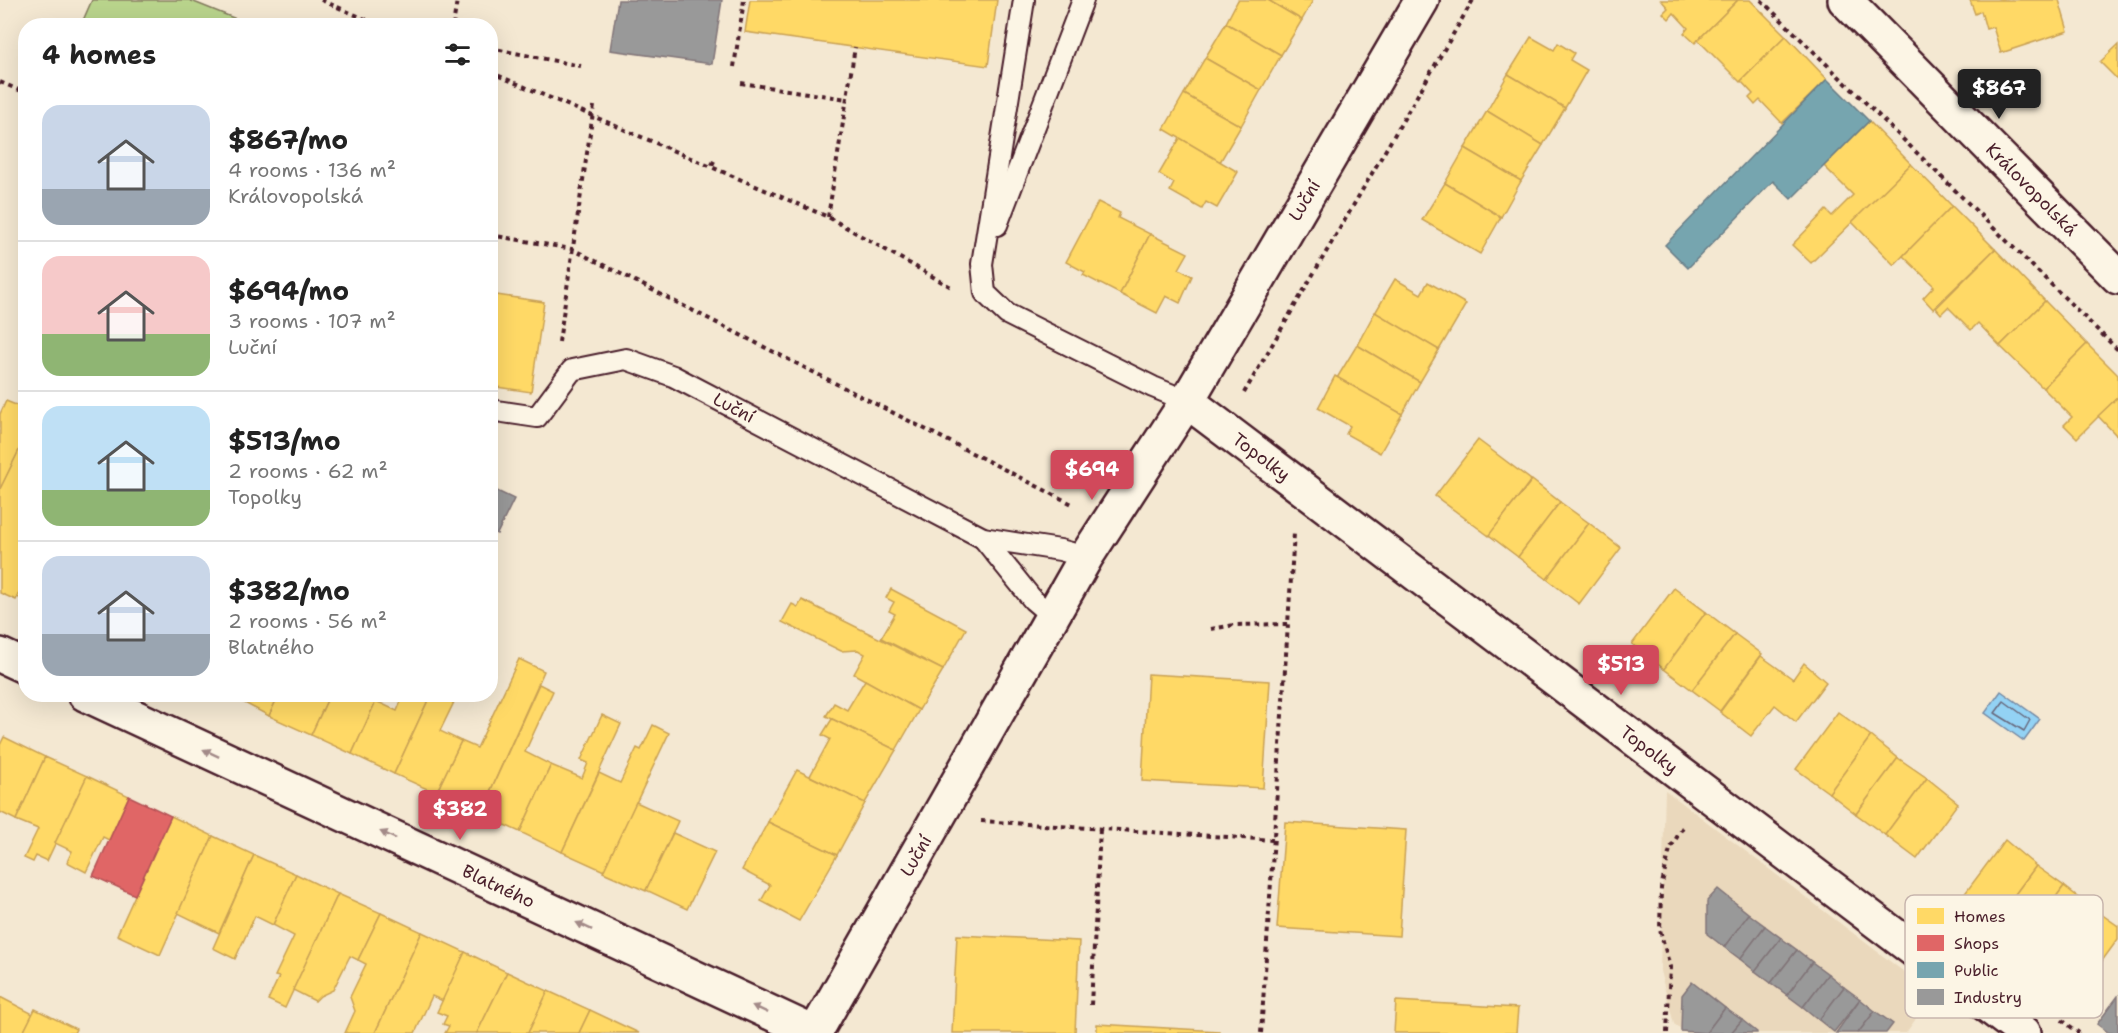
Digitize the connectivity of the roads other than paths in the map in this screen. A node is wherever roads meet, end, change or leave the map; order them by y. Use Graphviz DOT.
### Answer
graph roads {
  1 [pos="1024,0"];
  2 [pos="1083,0"];
  3 [pos="1422,0"];
  4 [pos="1845,0"];
  5 [pos="982,264"];
  6 [pos="2118,277"];
  7 [pos="1187,400"];
  8 [pos="498,411"];
  9 [pos="983,538"];
  10 [pos="1086,557"];
  11 [pos="1053,617"];
  12 [pos="0,655"];
  13 [pos="18,663"];
  14 [pos="102,702"];
  15 [pos="1905,943"];
  16 [pos="2004,1018"];
  17 [pos="814,1033"];
  18 [pos="2024,1033"];
  1 -- 5 [label="lane"];
  2 -- 5 [label="lane"];
  3 -- 7 [label="street, Luční"];
  4 -- 6 [label="street, Královopolská"];
  5 -- 7 [label="lane"];
  7 -- 10 [label="street, Luční"];
  7 -- 15 [label="street, Topolky"];
  8 -- 9 [label="lane, Luční"];
  9 -- 10 [label="lane, Luční"];
  9 -- 11 [label="lane, Luční"];
  10 -- 11 [label="street, Luční"];
  11 -- 17 [label="street, Luční"];
  12 -- 13 [label="street"];
  17 -- 14 [label="street, Blatného, one-way"];
  16 -- 18 [label="street, Topolky"];
}
